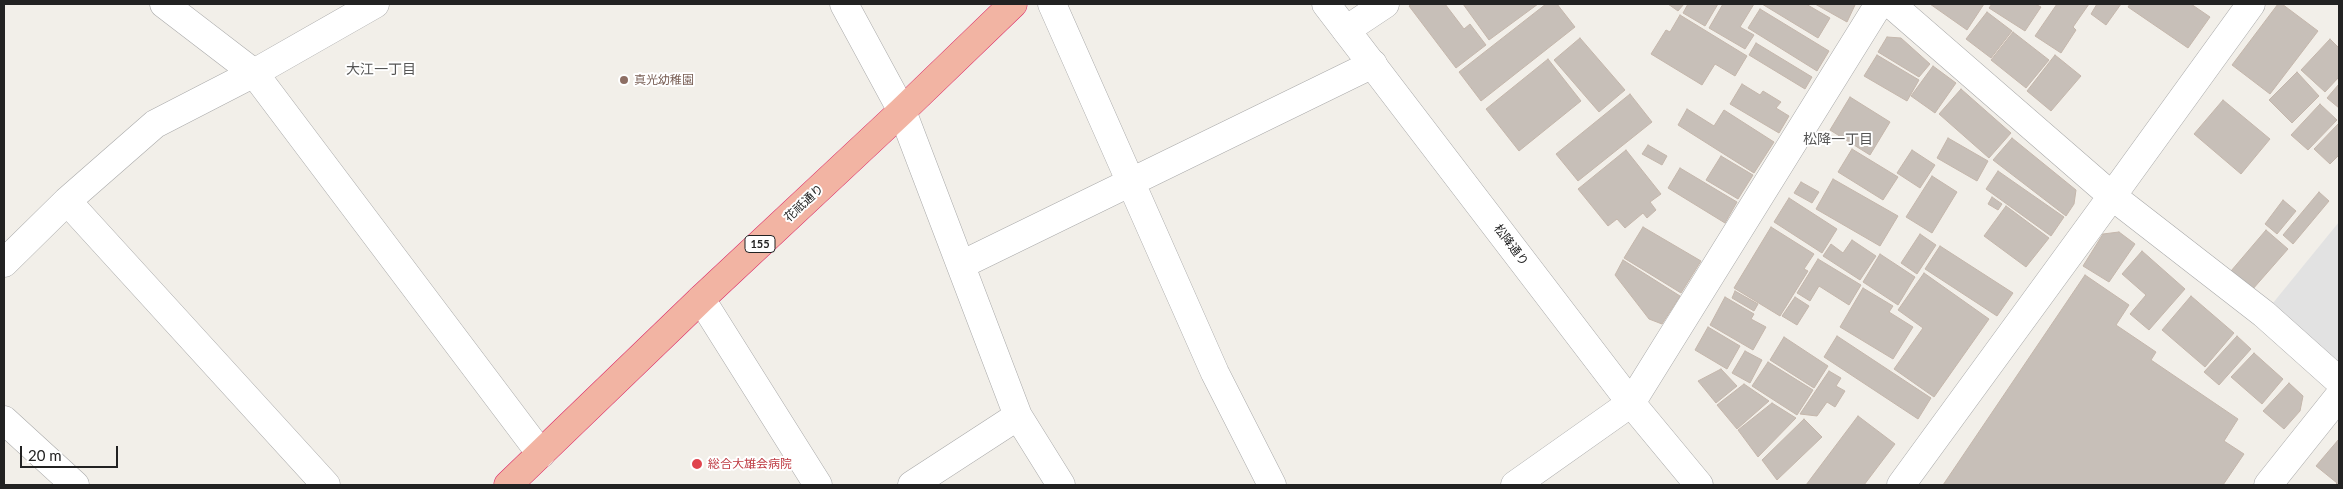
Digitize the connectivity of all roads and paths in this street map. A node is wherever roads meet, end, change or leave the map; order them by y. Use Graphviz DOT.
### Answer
graph roads {
  1 [pos="164,4"];
  2 [pos="375,4"];
  3 [pos="844,4"];
  4 [pos="1013,4"];
  5 [pos="1052,4"];
  6 [pos="1326,4"];
  7 [pos="1385,4"];
  8 [pos="1879,4"];
  9 [pos="1891,4"];
  10 [pos="2252,4"];
  11 [pos="1346,30"];
  12 [pos="1372,64"];
  13 [pos="254,73"];
  14 [pos="902,111"];
  15 [pos="1131,182"];
  16 [pos="2112,196"];
  17 [pos="67,201"];
  18 [pos="4,262"];
  19 [pos="961,265"];
  20 [pos="701,299"];
  21 [pos="2339,381"];
  22 [pos="2339,396"];
  23 [pos="1631,403"];
  24 [pos="1018,416"];
  25 [pos="4,420"];
  26 [pos="540,454"];
  27 [pos="75,485"];
  28 [pos="326,485"];
  29 [pos="508,485"];
  30 [pos="818,485"];
  31 [pos="912,485"];
  32 [pos="1061,485"];
  33 [pos="1272,485"];
  34 [pos="1515,485"];
  35 [pos="1699,485"];
  36 [pos="1901,485"];
  37 [pos="2268,485"];
  1 -- 13 [label="street"];
  2 -- 13 [label="street"];
  3 -- 14 [label="street"];
  4 -- 14 [label="highway, 花祇通り / 155"];
  5 -- 15 [label="street"];
  6 -- 11 [label="street, 松降通り"];
  7 -- 11 [label="street"];
  8 -- 23 [label="street"];
  9 -- 16 [label="street"];
  10 -- 16 [label="street"];
  11 -- 12 [label="street, 松降通り"];
  12 -- 15 [label="street"];
  12 -- 23 [label="street, 松降通り"];
  13 -- 17 [label="street"];
  13 -- 26 [label="street"];
  14 -- 19 [label="street"];
  14 -- 20 [label="highway, 花祇通り / 155"];
  15 -- 19 [label="street"];
  15 -- 33 [label="street"];
  16 -- 21 [label="street"];
  16 -- 36 [label="street"];
  17 -- 18 [label="street"];
  17 -- 28 [label="street"];
  19 -- 24 [label="street"];
  20 -- 26 [label="highway, 花祇通り / 155"];
  20 -- 30 [label="street"];
  22 -- 37 [label="street"];
  23 -- 34 [label="street"];
  23 -- 35 [label="street, 松降通り"];
  24 -- 31 [label="street"];
  24 -- 32 [label="street"];
  25 -- 27 [label="street"];
  26 -- 29 [label="highway, 花祇通り / 155"];
}
